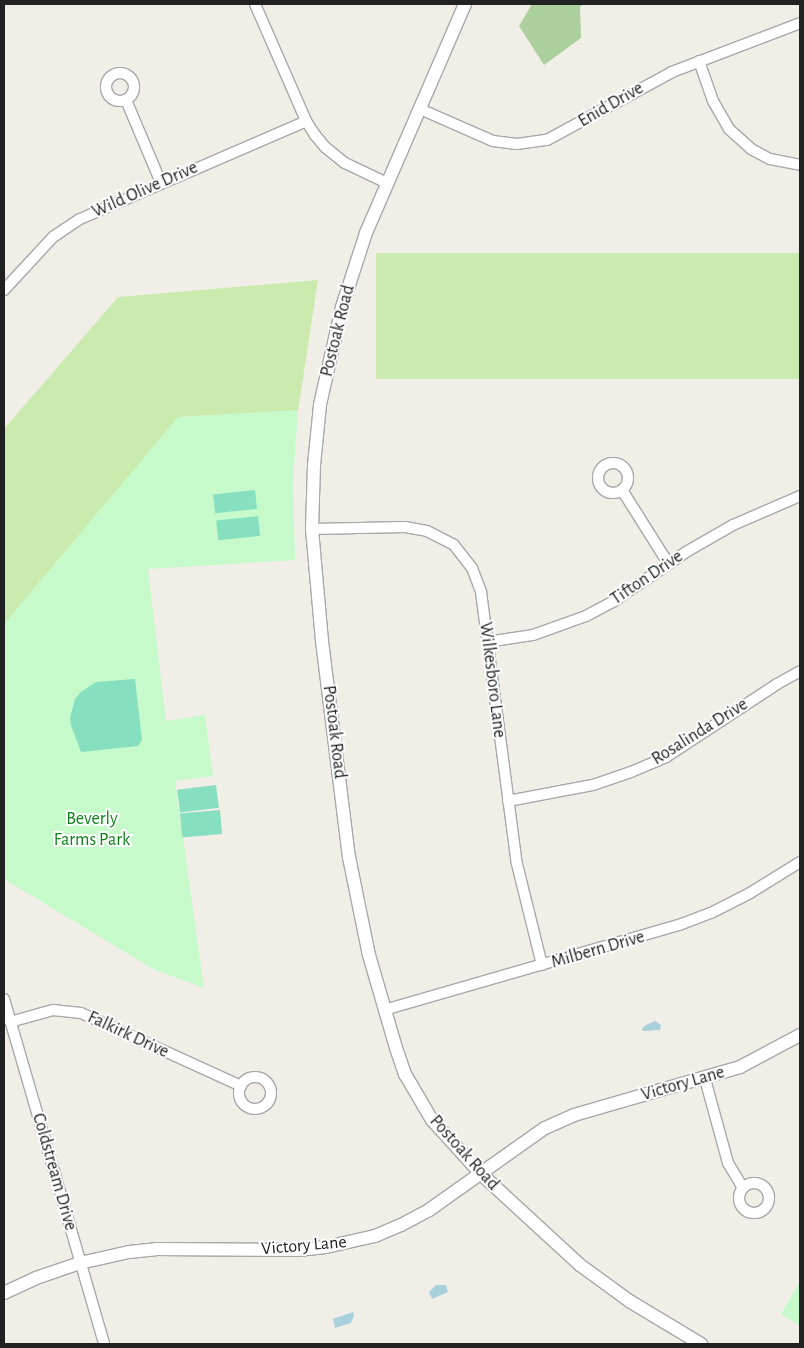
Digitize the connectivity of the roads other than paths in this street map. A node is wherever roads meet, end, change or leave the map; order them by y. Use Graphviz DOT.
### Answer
graph roads {
  1 [pos="255,4"];
  2 [pos="466,4"];
  3 [pos="800,23"];
  4 [pos="700,61"];
  5 [pos="126,100"];
  6 [pos="420,109"];
  7 [pos="306,121"];
  8 [pos="800,164"];
  9 [pos="161,183"];
  10 [pos="387,183"];
  11 [pos="4,290"];
  12 [pos="622,490"];
  13 [pos="800,496"];
  14 [pos="312,529"];
  15 [pos="668,563"];
  16 [pos="487,642"];
  17 [pos="800,671"];
  18 [pos="508,801"];
  19 [pos="800,862"];
  20 [pos="542,965"];
  21 [pos="4,999"];
  22 [pos="384,1010"];
  23 [pos="10,1022"];
  24 [pos="800,1035"];
  25 [pos="705,1079"];
  26 [pos="240,1086"];
  27 [pos="480,1173"];
  28 [pos="742,1188"];
  29 [pos="80,1263"];
  30 [pos="4,1293"];
  31 [pos="104,1344"];
  32 [pos="701,1344"];
  1 -- 7 [label="street"];
  2 -- 6 [label="street, Postoak Road"];
  3 -- 4 [label="street, Enid Drive"];
  4 -- 6 [label="street, Enid Drive"];
  4 -- 8 [label="street"];
  5 -- 9 [label="street"];
  6 -- 10 [label="street, Postoak Road"];
  7 -- 9 [label="street, Wild Olive Drive"];
  7 -- 10 [label="street"];
  9 -- 11 [label="street, Wild Olive Drive"];
  10 -- 14 [label="street, Postoak Road"];
  12 -- 15 [label="street"];
  13 -- 15 [label="street, Tifton Drive"];
  14 -- 16 [label="street, Wilkesboro Lane"];
  14 -- 22 [label="street, Postoak Road"];
  15 -- 16 [label="street, Tifton Drive"];
  16 -- 18 [label="street, Wilkesboro Lane"];
  17 -- 18 [label="street, Rosalinda Drive"];
  18 -- 20 [label="street, Wilkesboro Lane"];
  19 -- 20 [label="street, Milbern Drive"];
  20 -- 22 [label="street, Milbern Drive"];
  21 -- 23 [label="street, Coldstream Drive"];
  22 -- 27 [label="street, Postoak Road"];
  23 -- 26 [label="street, Falkirk Drive"];
  23 -- 29 [label="street, Coldstream Drive"];
  24 -- 25 [label="street, Victory Lane"];
  25 -- 27 [label="street, Victory Lane"];
  25 -- 28 [label="street"];
  27 -- 29 [label="street, Victory Lane"];
  27 -- 32 [label="street, Postoak Road"];
  29 -- 30 [label="street, Victory Lane"];
  29 -- 31 [label="street, Coldstream Drive"];
}
